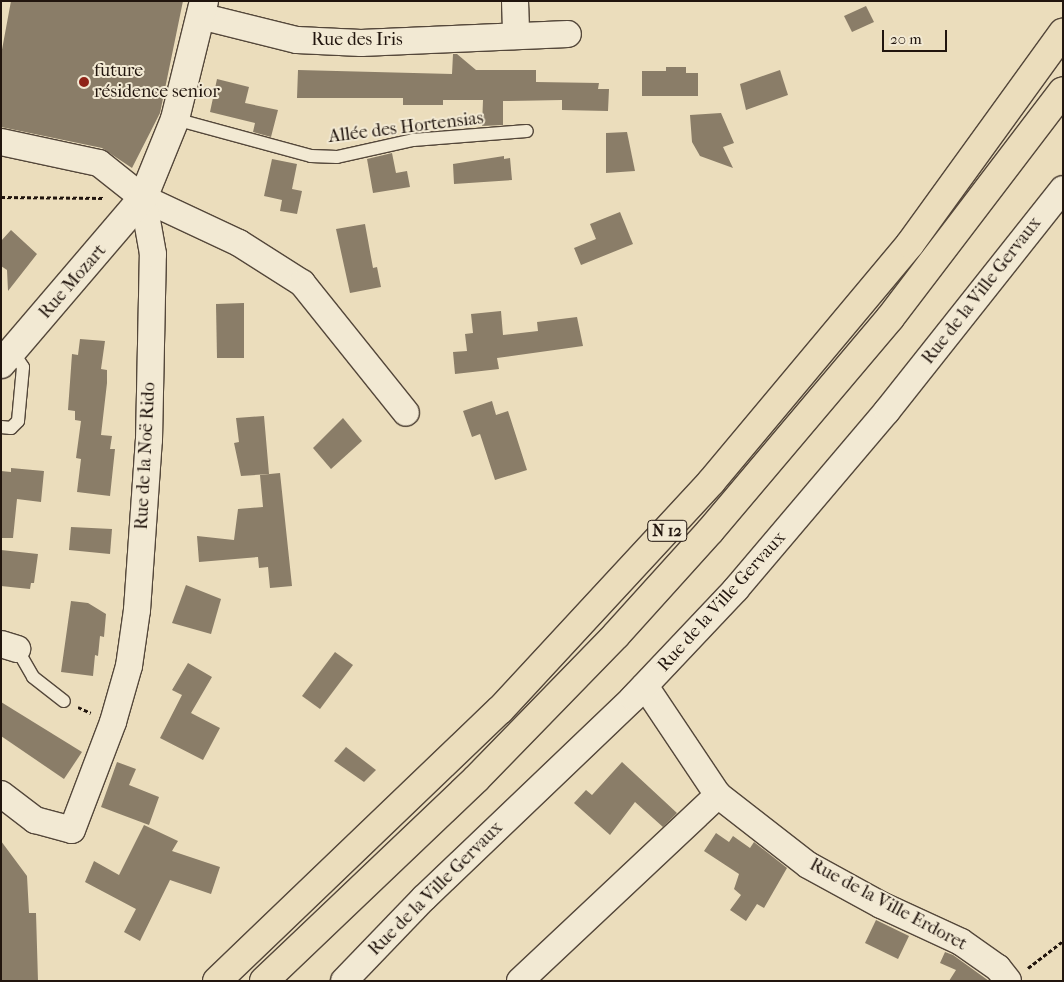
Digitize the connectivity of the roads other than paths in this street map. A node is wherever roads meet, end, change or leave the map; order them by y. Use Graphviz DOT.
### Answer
graph roads {
  1 [pos="515,1"];
  2 [pos="202,9"];
  3 [pos="1063,33"];
  4 [pos="568,34"];
  5 [pos="516,36"];
  6 [pos="1063,91"];
  7 [pos="175,119"];
  8 [pos="527,131"];
  9 [pos="1,142"];
  10 [pos="1063,189"];
  11 [pos="144,198"];
  12 [pos="5,353"];
  13 [pos="406,413"];
  14 [pos="1,427"];
  15 [pos="9,646"];
  16 [pos="645,686"];
  17 [pos="64,701"];
  18 [pos="1,794"];
  19 [pos="718,796"];
  20 [pos="1008,980"];
  21 [pos="217,981"];
  22 [pos="264,981"];
  23 [pos="344,981"];
  24 [pos="520,981"];
  1 -- 5 [label="street"];
  2 -- 5 [label="street, Rue des Iris"];
  2 -- 7 [label="street"];
  3 -- 21 [label="highway, N 12"];
  4 -- 5 [label="street, Rue des Iris"];
  6 -- 22 [label="highway, N 12"];
  7 -- 8 [label="lane, Allée des Hortensias"];
  7 -- 11 [label="street"];
  9 -- 11 [label="street"];
  10 -- 16 [label="street, Rue de la Ville Gervaux"];
  11 -- 12 [label="street, Rue Mozart"];
  11 -- 13 [label="street"];
  11 -- 18 [label="street, Rue de la Noë Rido"];
  12 -- 14 [label="lane"];
  15 -- 17 [label="lane"];
  16 -- 19 [label="street, Rue de la Ville Erdoret"];
  16 -- 23 [label="street, Rue de la Ville Gervaux"];
  19 -- 20 [label="street, Rue de la Ville Erdoret"];
  19 -- 24 [label="street"];
}
